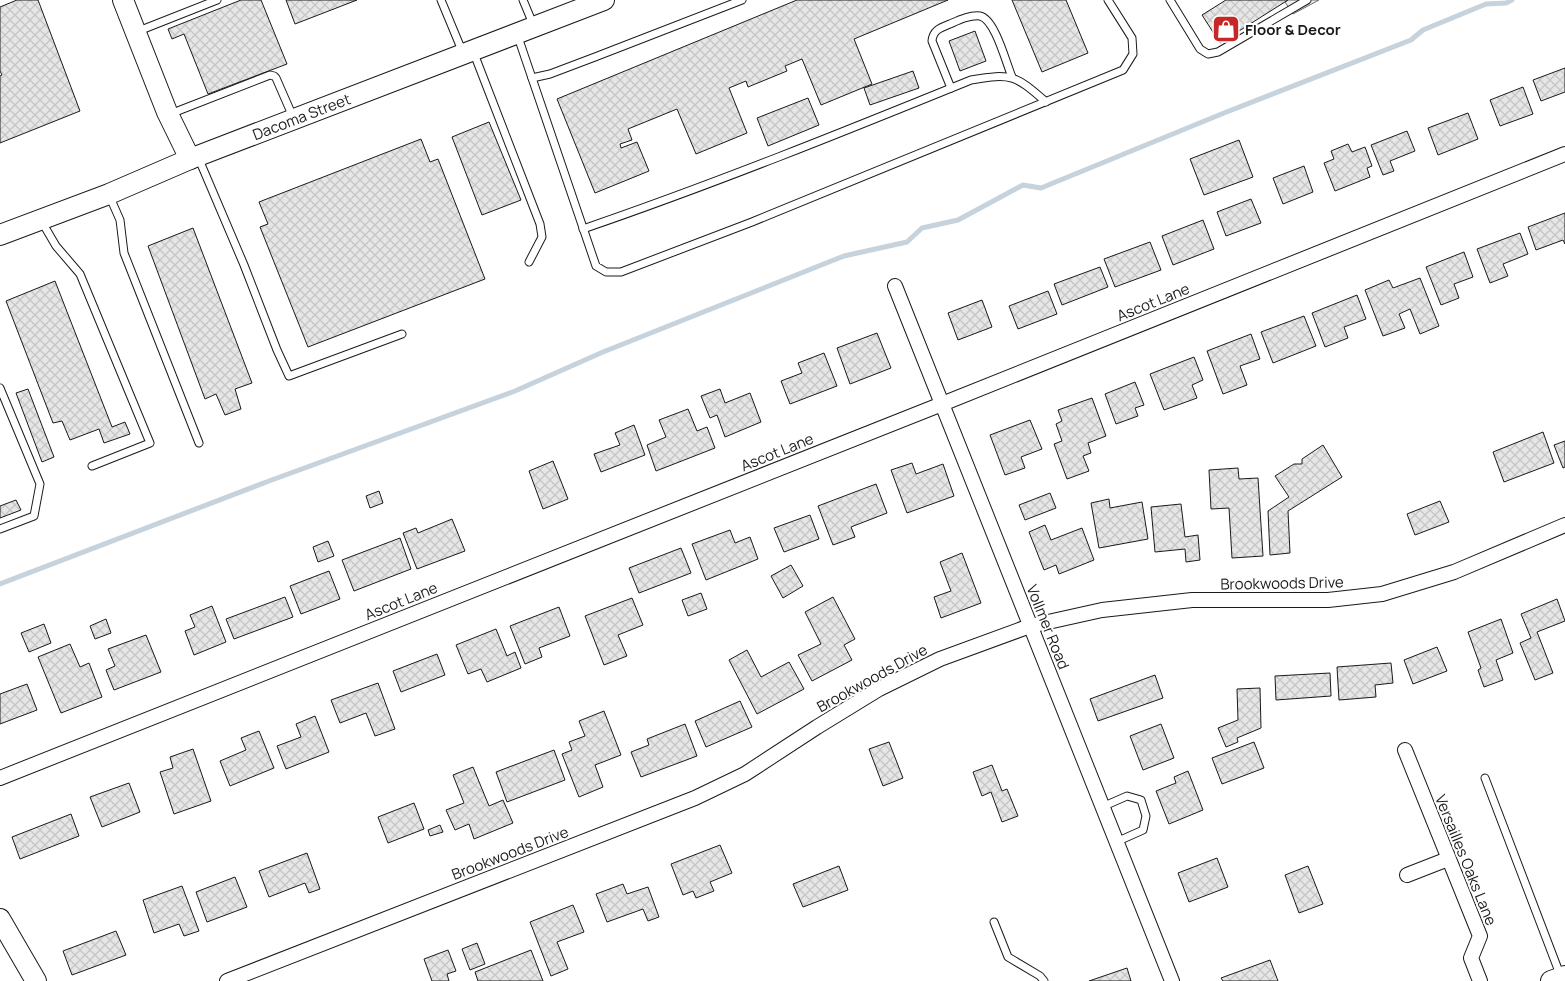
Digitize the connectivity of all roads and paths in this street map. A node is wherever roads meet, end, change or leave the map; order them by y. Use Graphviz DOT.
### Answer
graph roads {
  1 [pos="123,0"];
  2 [pos="217,0"];
  3 [pos="442,0"];
  4 [pos="523,0"];
  5 [pos="604,0"];
  6 [pos="742,0"];
  7 [pos="1108,0"];
  8 [pos="1170,0"];
  9 [pos="1307,0"];
  10 [pos="525,30"];
  11 [pos="136,32"];
  12 [pos="468,52"];
  13 [pos="1012,77"];
  14 [pos="532,78"];
  15 [pos="951,88"];
  16 [pos="1046,102"];
  17 [pos="168,115"];
  18 [pos="294,120"];
  19 [pos="1565,154"];
  20 [pos="194,158"];
  21 [pos="109,194"];
  22 [pos="40,220"];
  23 [pos="583,229"];
  24 [pos="0,235"];
  25 [pos="529,262"];
  26 [pos="895,286"];
  27 [pos="402,334"];
  28 [pos="0,388"];
  29 [pos="942,404"];
  30 [pos="199,443"];
  31 [pos="92,466"];
  32 [pos="1565,525"];
  33 [pos="0,530"];
  34 [pos="1030,626"];
  35 [pos="1405,750"];
  36 [pos="0,778"];
  37 [pos="1485,778"];
  38 [pos="1102,807"];
  39 [pos="1116,842"];
  40 [pos="1448,859"];
  41 [pos="1407,875"];
  42 [pos="0,919"];
  43 [pos="994,922"];
  44 [pos="1559,978"];
  45 [pos="36,981"];
  46 [pos="227,981"];
  47 [pos="1044,981"];
  48 [pos="1172,981"];
  49 [pos="1480,981"];
  1 -- 11 [label="main road"];
  2 -- 11 [label="lane"];
  3 -- 12 [label="lane"];
  4 -- 10 [label="lane"];
  5 -- 10 [label="main road, Dacoma Street"];
  6 -- 14 [label="lane"];
  7 -- 16 [label="lane"];
  8 -- 9 [label="lane"];
  10 -- 12 [label="main road, Dacoma Street"];
  10 -- 14 [label="lane"];
  11 -- 17 [label="main road"];
  12 -- 18 [label="main road, Dacoma Street"];
  12 -- 25 [label="lane"];
  13 -- 15 [label="lane"];
  13 -- 15 [label="lane"];
  13 -- 16 [label="lane"];
  14 -- 23 [label="lane"];
  15 -- 23 [label="lane"];
  16 -- 23 [label="lane"];
  17 -- 18 [label="lane"];
  17 -- 20 [label="main road"];
  18 -- 20 [label="main road, Dacoma Street"];
  19 -- 29 [label="street, Ascot Lane"];
  20 -- 21 [label="main road, Dacoma Street"];
  20 -- 27 [label="lane"];
  21 -- 22 [label="main road, Dacoma Street"];
  21 -- 30 [label="lane"];
  22 -- 24 [label="main road, Dacoma Street"];
  22 -- 31 [label="lane"];
  26 -- 29 [label="street, Vollmer Road"];
  28 -- 33 [label="lane"];
  29 -- 34 [label="street, Vollmer Road"];
  29 -- 36 [label="street, Ascot Lane"];
  32 -- 34 [label="street, Brookwoods Drive"];
  34 -- 38 [label="street, Vollmer Road"];
  34 -- 46 [label="street, Brookwoods Drive"];
  35 -- 40 [label="street, Versailles Oaks Lane"];
  37 -- 44 [label="lane"];
  38 -- 39 [label="street, Vollmer Road"];
  38 -- 39 [label="lane"];
  39 -- 48 [label="street, Vollmer Road"];
  40 -- 41 [label="street"];
  40 -- 49 [label="street, Versailles Oaks Lane"];
  42 -- 45 [label="main road"];
  43 -- 47 [label="lane"];
}
